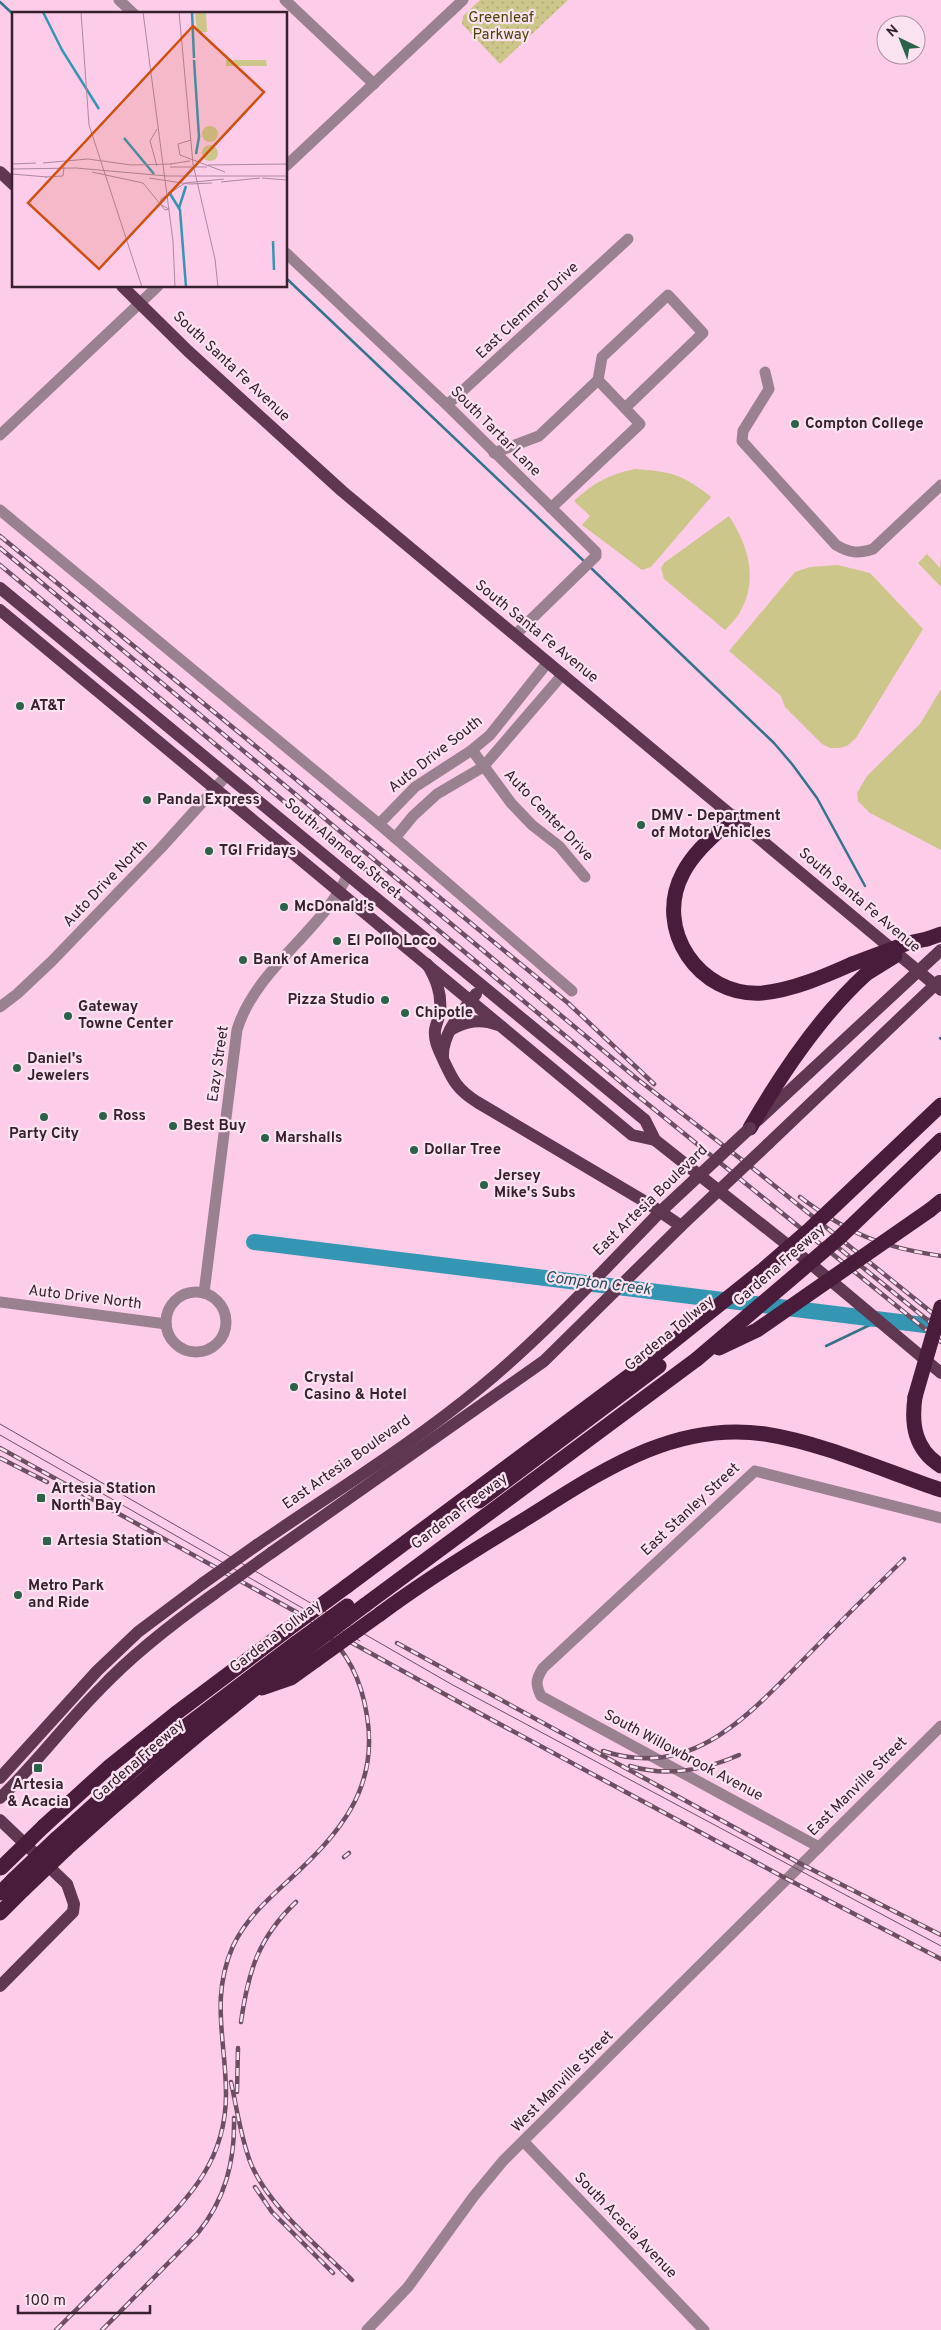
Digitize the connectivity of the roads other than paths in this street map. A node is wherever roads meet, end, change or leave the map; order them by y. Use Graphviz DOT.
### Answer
graph roads {
  1 [pos="119,0"];
  2 [pos="285,0"];
  3 [pos="460,1"];
  4 [pos="132,12"];
  5 [pos="374,84"];
  6 [pos="288,162"];
  7 [pos="0,172"];
  8 [pos="12,183"];
  9 [pos="628,239"];
  10 [pos="288,255"];
  11 [pos="124,288"];
  12 [pos="156,288"];
  13 [pos="140,303"];
  14 [pos="764,372"];
  15 [pos="598,380"];
  16 [pos="447,406"];
  17 [pos="625,408"];
  18 [pos="0,435"];
  19 [pos="494,453"];
  20 [pos="941,485"];
  21 [pos="551,508"];
  22 [pos="0,510"];
  23 [pos="0,588"];
  24 [pos="0,610"];
  25 [pos="514,635"];
  26 [pos="548,662"];
  27 [pos="563,674"];
  28 [pos="472,750"];
  29 [pos="484,767"];
  30 [pos="227,775"];
  31 [pos="215,788"];
  32 [pos="734,817"];
  33 [pos="378,824"];
  34 [pos="395,838"];
  35 [pos="348,874"];
  36 [pos="585,877"];
  37 [pos="341,892"];
  38 [pos="934,937"];
  39 [pos="941,950"];
  40 [pos="427,964"];
  41 [pos="917,972"];
  42 [pos="939,985"];
  43 [pos="482,986"];
  44 [pos="572,991"];
  45 [pos="471,1000"];
  46 [pos="0,1007"];
  47 [pos="502,1026"];
  48 [pos="450,1030"];
  49 [pos="443,1060"];
  50 [pos="941,1105"];
  51 [pos="941,1118"];
  52 [pos="750,1128"];
  53 [pos="655,1140"];
  54 [pos="941,1140"];
  55 [pos="941,1201"];
  56 [pos="655,1208"];
  57 [pos="682,1226"];
  58 [pos="204,1293"];
  59 [pos="0,1302"];
  60 [pos="941,1307"];
  61 [pos="166,1324"];
  62 [pos="697,1358"];
  63 [pos="652,1365"];
  64 [pos="938,1370"];
  65 [pos="458,1405"];
  66 [pos="467,1416"];
  67 [pos="592,1436"];
  68 [pos="941,1466"];
  69 [pos="941,1490"];
  70 [pos="324,1499"];
  71 [pos="334,1510"];
  72 [pos="941,1518"];
  73 [pos="305,1651"];
  74 [pos="536,1687"];
  75 [pos="941,1726"];
  76 [pos="0,1778"];
  77 [pos="0,1798"];
  78 [pos="0,1820"];
  79 [pos="61,1844"];
  80 [pos="819,1847"];
  81 [pos="0,1868"];
  82 [pos="798,1870"];
  83 [pos="18,1885"];
  84 [pos="0,1893"];
  85 [pos="0,1913"];
  86 [pos="0,1986"];
  87 [pos="524,2142"];
  88 [pos="367,2330"];
  89 [pos="704,2330"];
  1 -- 4 [label="street"];
  2 -- 5 [label="street"];
  3 -- 5 [label="street"];
  5 -- 6 [label="street"];
  7 -- 8 [label="main road"];
  9 -- 16 [label="street, East Clemmer Drive"];
  10 -- 16 [label="street, South Tartar Lane"];
  11 -- 13 [label="main road, South Santa Fe Avenue"];
  12 -- 13 [label="street"];
  13 -- 18 [label="street"];
  13 -- 25 [label="main road, South Santa Fe Avenue"];
  14 -- 20 [label="street"];
  15 -- 17 [label="street"];
  15 -- 17 [label="street"];
  15 -- 19 [label="street"];
  16 -- 19 [label="street, South Tartar Lane"];
  17 -- 21 [label="street"];
  19 -- 21 [label="street, South Tartar Lane"];
  21 -- 25 [label="street, South Tartar Lane"];
  22 -- 33 [label="street"];
  23 -- 30 [label="main road, South Alameda Street"];
  24 -- 31 [label="main road, South Alameda Street"];
  25 -- 26 [label="main road, South Santa Fe Avenue"];
  26 -- 27 [label="main road, South Santa Fe Avenue"];
  26 -- 28 [label="street, Auto Drive South"];
  27 -- 29 [label="street"];
  27 -- 32 [label="main road, South Santa Fe Avenue"];
  28 -- 29 [label="street, Auto Center Drive"];
  28 -- 33 [label="street, Auto Drive South"];
  29 -- 34 [label="street"];
  29 -- 36 [label="street, Auto Center Drive"];
  30 -- 31 [label="street, Auto Drive North"];
  30 -- 35 [label="main road, South Alameda Street"];
  31 -- 37 [label="main road, South Alameda Street"];
  31 -- 46 [label="street, Auto Drive North"];
  32 -- 38 [label="highway, bridge"];
  32 -- 41 [label="main road, South Santa Fe Avenue"];
  33 -- 34 [label="street"];
  34 -- 44 [label="street"];
  35 -- 37 [label="street, Eazy Street"];
  35 -- 43 [label="main road, South Alameda Street"];
  37 -- 40 [label="main road, South Alameda Street"];
  37 -- 58 [label="street, Eazy Street"];
  38 -- 52 [label="highway, bridge"];
  39 -- 41 [label="main road, East Artesia Boulevard"];
  40 -- 45 [label="main road, South Alameda Street"];
  40 -- 49 [label="main road"];
  41 -- 42 [label="main road, South Santa Fe Avenue"];
  41 -- 52 [label="main road, East Artesia Boulevard"];
  42 -- 57 [label="main road, East Artesia Boulevard, bridge"];
  43 -- 45 [label="main road"];
  43 -- 53 [label="main road, South Alameda Street"];
  45 -- 47 [label="main road, South Alameda Street"];
  45 -- 48 [label="main road"];
  47 -- 48 [label="main road"];
  47 -- 53 [label="main road, South Alameda Street"];
  48 -- 49 [label="main road"];
  49 -- 56 [label="main road"];
  50 -- 63 [label="highway, Gardena Freeway, bridge"];
  51 -- 63 [label="highway, Gardena Tollway"];
  52 -- 56 [label="main road, East Artesia Boulevard, bridge"];
  53 -- 64 [label="main road, South Alameda Street, bridge"];
  54 -- 62 [label="highway, Gardena Freeway, bridge"];
  55 -- 62 [label="highway, bridge"];
  56 -- 57 [label="main road"];
  56 -- 65 [label="main road, East Artesia Boulevard"];
  57 -- 66 [label="main road, East Artesia Boulevard"];
  58 -- 61 [label="street"];
  58 -- 61 [label="street"];
  59 -- 61 [label="street, Auto Drive North"];
  60 -- 68 [label="highway, bridge"];
  62 -- 67 [label="highway, Gardena Freeway"];
  63 -- 81 [label="highway, Gardena Freeway, bridge"];
  65 -- 66 [label="main road"];
  65 -- 70 [label="main road, East Artesia Boulevard"];
  66 -- 71 [label="main road, East Artesia Boulevard"];
  67 -- 73 [label="highway, Gardena Tollway, bridge"];
  69 -- 73 [label="highway, bridge"];
  70 -- 71 [label="main road"];
  70 -- 76 [label="main road, East Artesia Boulevard, bridge"];
  71 -- 77 [label="main road, East Artesia Boulevard, bridge"];
  72 -- 74 [label="street, East Stanley Street"];
  73 -- 79 [label="highway, Gardena Tollway"];
  73 -- 79 [label="highway, Gardena Freeway"];
  74 -- 80 [label="street, South Willowbrook Avenue"];
  75 -- 80 [label="street, East Manville Street"];
  78 -- 86 [label="main road"];
  79 -- 83 [label="highway, Gardena Freeway, bridge"];
  80 -- 82 [label="street, East Manville Street"];
  82 -- 87 [label="street, West Manville Street"];
  83 -- 84 [label="highway"];
  83 -- 85 [label="highway, Gardena Freeway"];
  87 -- 88 [label="street, West Manville Street"];
  87 -- 89 [label="street, South Acacia Avenue"];
}
